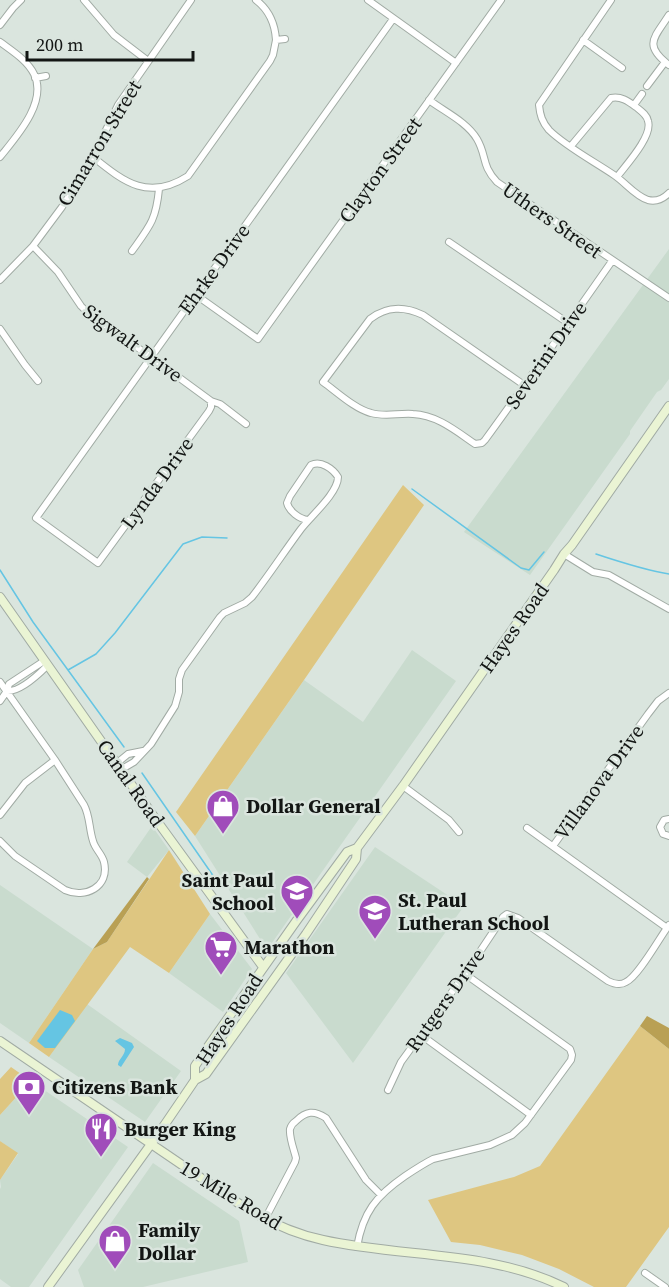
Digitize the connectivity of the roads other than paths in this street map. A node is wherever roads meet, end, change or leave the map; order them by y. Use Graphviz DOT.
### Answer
graph roads {
  1 [pos="21,0"];
  2 [pos="84,0"];
  3 [pos="191,0"];
  4 [pos="256,0"];
  5 [pos="368,0"];
  6 [pos="500,0"];
  7 [pos="611,0"];
  8 [pos="669,15"];
  9 [pos="393,19"];
  10 [pos="0,25"];
  11 [pos="285,39"];
  12 [pos="276,40"];
  13 [pos="584,41"];
  14 [pos="0,42"];
  15 [pos="148,61"];
  16 [pos="456,63"];
  17 [pos="667,64"];
  18 [pos="622,68"];
  19 [pos="46,76"];
  20 [pos="35,78"];
  21 [pos="647,86"];
  22 [pos="642,94"];
  23 [pos="429,100"];
  24 [pos="634,105"];
  25 [pos="571,146"];
  26 [pos="0,157"];
  27 [pos="93,157"];
  28 [pos="617,177"];
  29 [pos="159,189"];
  30 [pos="669,193"];
  31 [pos="449,242"];
  32 [pos="33,246"];
  33 [pos="132,251"];
  34 [pos="612,261"];
  35 [pos="0,280"];
  36 [pos="196,295"];
  37 [pos="669,298"];
  38 [pos="568,323"];
  39 [pos="0,328"];
  40 [pos="151,357"];
  41 [pos="38,381"];
  42 [pos="525,385"];
  43 [pos="211,401"];
  44 [pos="667,412"];
  45 [pos="246,424"];
  46 [pos="308,520"];
  47 [pos="564,554"];
  48 [pos="98,563"];
  49 [pos="0,597"];
  50 [pos="669,609"];
  51 [pos="46,663"];
  52 [pos="0,682"];
  53 [pos="7,691"];
  54 [pos="669,693"];
  55 [pos="0,701"];
  56 [pos="56,760"];
  57 [pos="119,766"];
  58 [pos="403,786"];
  59 [pos="0,815"];
  60 [pos="669,819"];
  61 [pos="527,828"];
  62 [pos="459,832"];
  63 [pos="669,836"];
  64 [pos="0,841"];
  65 [pos="553,846"];
  66 [pos="357,848"];
  67 [pos="297,920"];
  68 [pos="668,926"];
  69 [pos="306,934"];
  70 [pos="263,967"];
  71 [pos="465,974"];
  72 [pos="236,1006"];
  73 [pos="247,1018"];
  74 [pos="421,1035"];
  75 [pos="0,1041"];
  76 [pos="195,1080"];
  77 [pos="388,1090"];
  78 [pos="531,1115"];
  79 [pos="151,1144"];
  80 [pos="381,1195"];
  81 [pos="265,1219"];
  82 [pos="357,1247"];
  83 [pos="645,1273"];
  84 [pos="48,1287"];
  85 [pos="564,1287"];
  86 [pos="665,1287"];
  1 -- 10 [label="street"];
  2 -- 15 [label="street"];
  3 -- 15 [label="street, Cimarron Street"];
  4 -- 12 [label="street"];
  5 -- 9 [label="street"];
  6 -- 16 [label="street, Clayton Street"];
  7 -- 13 [label="street"];
  8 -- 17 [label="street"];
  9 -- 16 [label="street"];
  9 -- 36 [label="street, Ehrke Drive"];
  11 -- 12 [label="street"];
  12 -- 29 [label="street"];
  13 -- 18 [label="street"];
  13 -- 25 [label="street"];
  14 -- 20 [label="street"];
  15 -- 27 [label="street, Cimarron Street"];
  16 -- 23 [label="street, Clayton Street"];
  17 -- 21 [label="street"];
  19 -- 20 [label="street"];
  20 -- 26 [label="street"];
  22 -- 24 [label="street"];
  23 -- 34 [label="street, Uthers Street"];
  23 -- 36 [label="street, Clayton Street"];
  24 -- 25 [label="street"];
  24 -- 28 [label="street"];
  25 -- 28 [label="street"];
  27 -- 29 [label="street"];
  27 -- 32 [label="street, Cimarron Street"];
  28 -- 30 [label="street"];
  29 -- 33 [label="street"];
  31 -- 38 [label="street"];
  32 -- 35 [label="street, Cimarron Street"];
  32 -- 40 [label="street, Sigwalt Drive"];
  34 -- 37 [label="street, Uthers Street"];
  34 -- 38 [label="street, Severini Drive"];
  36 -- 40 [label="street, Ehrke Drive"];
  38 -- 42 [label="street, Severini Drive"];
  39 -- 41 [label="street"];
  40 -- 43 [label="street, Sigwalt Drive"];
  40 -- 48 [label="street, Ehrke Drive"];
  42 -- 42 [label="street, Severini Drive"];
  43 -- 45 [label="street, Sigwalt Drive"];
  43 -- 48 [label="street, Lynda Drive"];
  44 -- 47 [label="street, Hayes Road"];
  46 -- 46 [label="street"];
  46 -- 57 [label="street"];
  47 -- 50 [label="street"];
  47 -- 58 [label="street, Hayes Road"];
  49 -- 51 [label="street, Canal Road"];
  51 -- 53 [label="street"];
  51 -- 57 [label="street, Canal Road"];
  52 -- 53 [label="street"];
  53 -- 55 [label="street"];
  53 -- 56 [label="street"];
  54 -- 65 [label="street, Villanova Drive"];
  56 -- 59 [label="street"];
  56 -- 64 [label="street"];
  57 -- 70 [label="street, Canal Road"];
  58 -- 62 [label="street"];
  58 -- 66 [label="street, Hayes Road"];
  60 -- 63 [label="street"];
  61 -- 65 [label="street"];
  65 -- 68 [label="street"];
  66 -- 67 [label="street, Hayes Road"];
  66 -- 69 [label="street, Hayes Road"];
  67 -- 69 [label="street"];
  67 -- 70 [label="street, Hayes Road"];
  68 -- 71 [label="street, Rutgers Drive"];
  69 -- 73 [label="street, Hayes Road"];
  70 -- 72 [label="street, Hayes Road"];
  71 -- 74 [label="street, Rutgers Drive"];
  71 -- 78 [label="street"];
  72 -- 73 [label="street"];
  72 -- 76 [label="street, Hayes Road"];
  73 -- 76 [label="street, Hayes Road"];
  74 -- 77 [label="street, Rutgers Drive"];
  74 -- 78 [label="street"];
  75 -- 79 [label="street, 19 Mile Road"];
  76 -- 79 [label="street, Hayes Road"];
  78 -- 80 [label="street"];
  79 -- 81 [label="street, 19 Mile Road"];
  79 -- 84 [label="street, Hayes Road"];
  80 -- 81 [label="street"];
  80 -- 82 [label="street"];
  81 -- 82 [label="street, 19 Mile Road"];
  82 -- 85 [label="street, 19 Mile Road"];
  83 -- 86 [label="street"];
}
